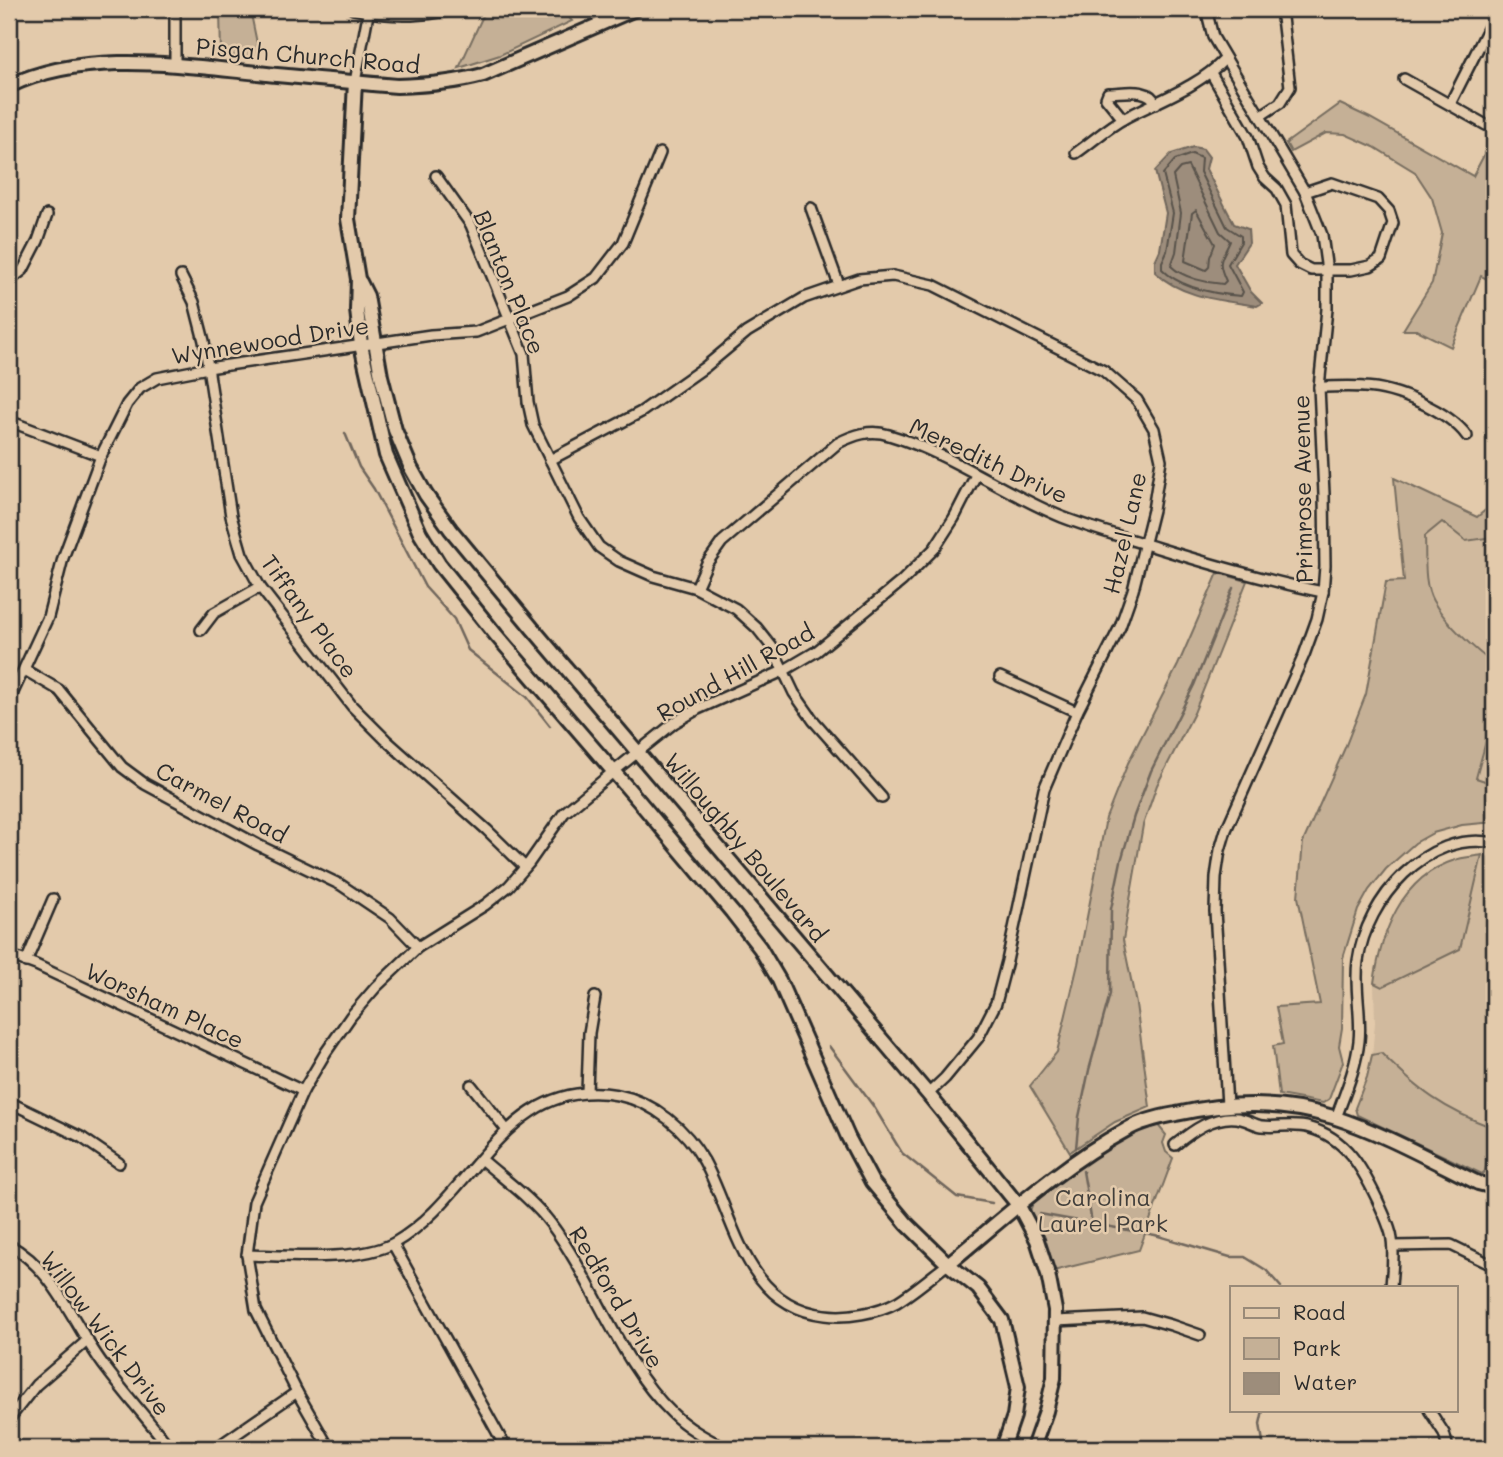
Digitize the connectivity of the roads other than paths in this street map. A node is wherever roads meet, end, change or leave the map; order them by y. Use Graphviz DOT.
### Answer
graph roads {
  1 [pos="175,9"];
  2 [pos="353,9"];
  3 [pos="460,9"];
  4 [pos="635,9"];
  5 [pos="1206,9"];
  6 [pos="1281,9"];
  7 [pos="368,10"];
  8 [pos="1494,17"];
  9 [pos="1225,59"];
  10 [pos="175,65"];
  11 [pos="1211,73"];
  12 [pos="1404,79"];
  13 [pos="355,82"];
  14 [pos="9,86"];
  15 [pos="1156,104"];
  16 [pos="1450,104"];
  17 [pos="1260,116"];
  18 [pos="1123,119"];
  19 [pos="1486,125"];
  20 [pos="660,153"];
  21 [pos="1076,153"];
  22 [pos="436,176"];
  23 [pos="1305,192"];
  24 [pos="811,208"];
  25 [pos="47,215"];
  26 [pos="1327,271"];
  27 [pos="181,276"];
  28 [pos="358,279"];
  29 [pos="9,281"];
  30 [pos="839,285"];
  31 [pos="509,320"];
  32 [pos="376,343"];
  33 [pos="361,345"];
  34 [pos="208,368"];
  35 [pos="1319,387"];
  36 [pos="9,421"];
  37 [pos="1467,436"];
  38 [pos="101,456"];
  39 [pos="550,460"];
  40 [pos="976,475"];
  41 [pos="1145,544"];
  42 [pos="260,587"];
  43 [pos="696,588"];
  44 [pos="1322,592"];
  45 [pos="201,630"];
  46 [pos="25,670"];
  47 [pos="783,671"];
  48 [pos="1000,677"];
  49 [pos="9,701"];
  50 [pos="1077,712"];
  51 [pos="638,752"];
  52 [pos="613,772"];
  53 [pos="882,798"];
  54 [pos="1494,843"];
  55 [pos="525,867"];
  56 [pos="52,899"];
  57 [pos="418,947"];
  58 [pos="9,955"];
  59 [pos="26,962"];
  60 [pos="595,997"];
  61 [pos="471,1085"];
  62 [pos="303,1091"];
  63 [pos="587,1092"];
  64 [pos="928,1094"];
  65 [pos="9,1102"];
  66 [pos="1227,1105"];
  67 [pos="1336,1118"];
  68 [pos="506,1129"];
  69 [pos="1175,1145"];
  70 [pos="481,1159"];
  71 [pos="119,1163"];
  72 [pos="1494,1187"];
  73 [pos="1019,1206"];
  74 [pos="393,1244"];
  75 [pos="9,1245"];
  76 [pos="1393,1246"];
  77 [pos="247,1255"];
  78 [pos="948,1264"];
  79 [pos="1494,1266"];
  80 [pos="1391,1286"];
  81 [pos="1055,1321"];
  82 [pos="1200,1335"];
  83 [pos="88,1340"];
  84 [pos="297,1392"];
  85 [pos="1430,1412"];
  86 [pos="10,1414"];
  87 [pos="170,1448"];
  88 [pos="216,1448"];
  89 [pos="329,1448"];
  90 [pos="506,1448"];
  91 [pos="724,1448"];
  92 [pos="1003,1448"];
  93 [pos="1033,1448"];
  94 [pos="1448,1448"];
  1 -- 10 [label="street"];
  2 -- 7 [label="street"];
  3 -- 7 [label="street"];
  4 -- 13 [label="street, Pisgah Church Road"];
  5 -- 9 [label="street, Primrose Avenue"];
  6 -- 17 [label="street"];
  7 -- 13 [label="street"];
  8 -- 16 [label="street"];
  9 -- 11 [label="street"];
  9 -- 17 [label="street, Primrose Avenue"];
  10 -- 13 [label="street, Pisgah Church Road"];
  10 -- 14 [label="street, Pisgah Church Road"];
  11 -- 15 [label="street"];
  11 -- 26 [label="street"];
  12 -- 16 [label="street"];
  13 -- 28 [label="street, Willoughby Boulevard"];
  15 -- 18 [label="street"];
  15 -- 18 [label="street"];
  16 -- 19 [label="street"];
  17 -- 23 [label="street, Primrose Avenue"];
  18 -- 21 [label="street"];
  20 -- 31 [label="street, Wynnewood Drive"];
  22 -- 31 [label="street, Blanton Place"];
  23 -- 26 [label="street, Primrose Avenue"];
  23 -- 26 [label="street"];
  24 -- 30 [label="street"];
  25 -- 29 [label="street"];
  26 -- 35 [label="street, Primrose Avenue"];
  27 -- 34 [label="street, Tiffany Place"];
  28 -- 32 [label="street, Willoughby Boulevard"];
  28 -- 33 [label="street, Willoughby Boulevard"];
  30 -- 39 [label="street, Hazel Lane"];
  30 -- 41 [label="street, Hazel Lane"];
  31 -- 32 [label="street, Wynnewood Drive"];
  31 -- 39 [label="street, Blanton Place"];
  32 -- 33 [label="street, Wynnewood Drive"];
  32 -- 51 [label="street, Willoughby Boulevard"];
  33 -- 34 [label="street, Wynnewood Drive"];
  33 -- 52 [label="street, Willoughby Boulevard"];
  34 -- 38 [label="street, Wynnewood Drive"];
  34 -- 42 [label="street, Tiffany Place"];
  35 -- 37 [label="street"];
  35 -- 44 [label="street, Primrose Avenue"];
  36 -- 38 [label="street"];
  38 -- 46 [label="street, Wynnewood Drive"];
  39 -- 43 [label="street, Blanton Place"];
  40 -- 41 [label="street, Meredith Drive"];
  40 -- 43 [label="street, Meredith Drive"];
  40 -- 47 [label="street, Round Hill Road"];
  41 -- 44 [label="street, Meredith Drive"];
  41 -- 50 [label="street, Hazel Lane"];
  42 -- 45 [label="street"];
  42 -- 55 [label="street, Tiffany Place"];
  43 -- 47 [label="street, Blanton Place"];
  44 -- 66 [label="street, Primrose Avenue"];
  46 -- 49 [label="street, Wynnewood Drive"];
  46 -- 57 [label="street, Carmel Road"];
  47 -- 51 [label="street, Round Hill Road"];
  47 -- 53 [label="street, Blanton Place"];
  48 -- 50 [label="street"];
  50 -- 64 [label="street, Hazel Lane"];
  51 -- 52 [label="street, Round Hill Road"];
  51 -- 64 [label="street, Willoughby Boulevard"];
  52 -- 55 [label="street, Round Hill Road"];
  52 -- 78 [label="street, Willoughby Boulevard"];
  54 -- 67 [label="street"];
  55 -- 57 [label="street, Round Hill Road"];
  56 -- 59 [label="street"];
  57 -- 62 [label="street, Round Hill Road"];
  58 -- 59 [label="street, Worsham Place"];
  59 -- 62 [label="street, Worsham Place"];
  60 -- 63 [label="street"];
  61 -- 68 [label="street"];
  62 -- 77 [label="street, Round Hill Road"];
  63 -- 68 [label="street"];
  63 -- 78 [label="street"];
  64 -- 73 [label="street, Willoughby Boulevard"];
  65 -- 71 [label="street"];
  66 -- 67 [label="street"];
  66 -- 73 [label="street"];
  67 -- 72 [label="street"];
  68 -- 70 [label="street"];
  69 -- 76 [label="street"];
  70 -- 74 [label="street"];
  70 -- 91 [label="street, Redford Drive"];
  73 -- 78 [label="street"];
  73 -- 81 [label="street, Willoughby Boulevard"];
  74 -- 77 [label="street"];
  74 -- 90 [label="street"];
  75 -- 83 [label="street, Willow Wick Drive"];
  76 -- 79 [label="street"];
  76 -- 80 [label="street"];
  77 -- 84 [label="street, Round Hill Road"];
  78 -- 92 [label="street, Willoughby Boulevard"];
  81 -- 82 [label="street"];
  81 -- 93 [label="street, Willoughby Boulevard"];
  83 -- 86 [label="street"];
  83 -- 87 [label="street, Willow Wick Drive"];
  84 -- 88 [label="street"];
  84 -- 89 [label="street, Round Hill Road"];
  85 -- 94 [label="street"];
}
